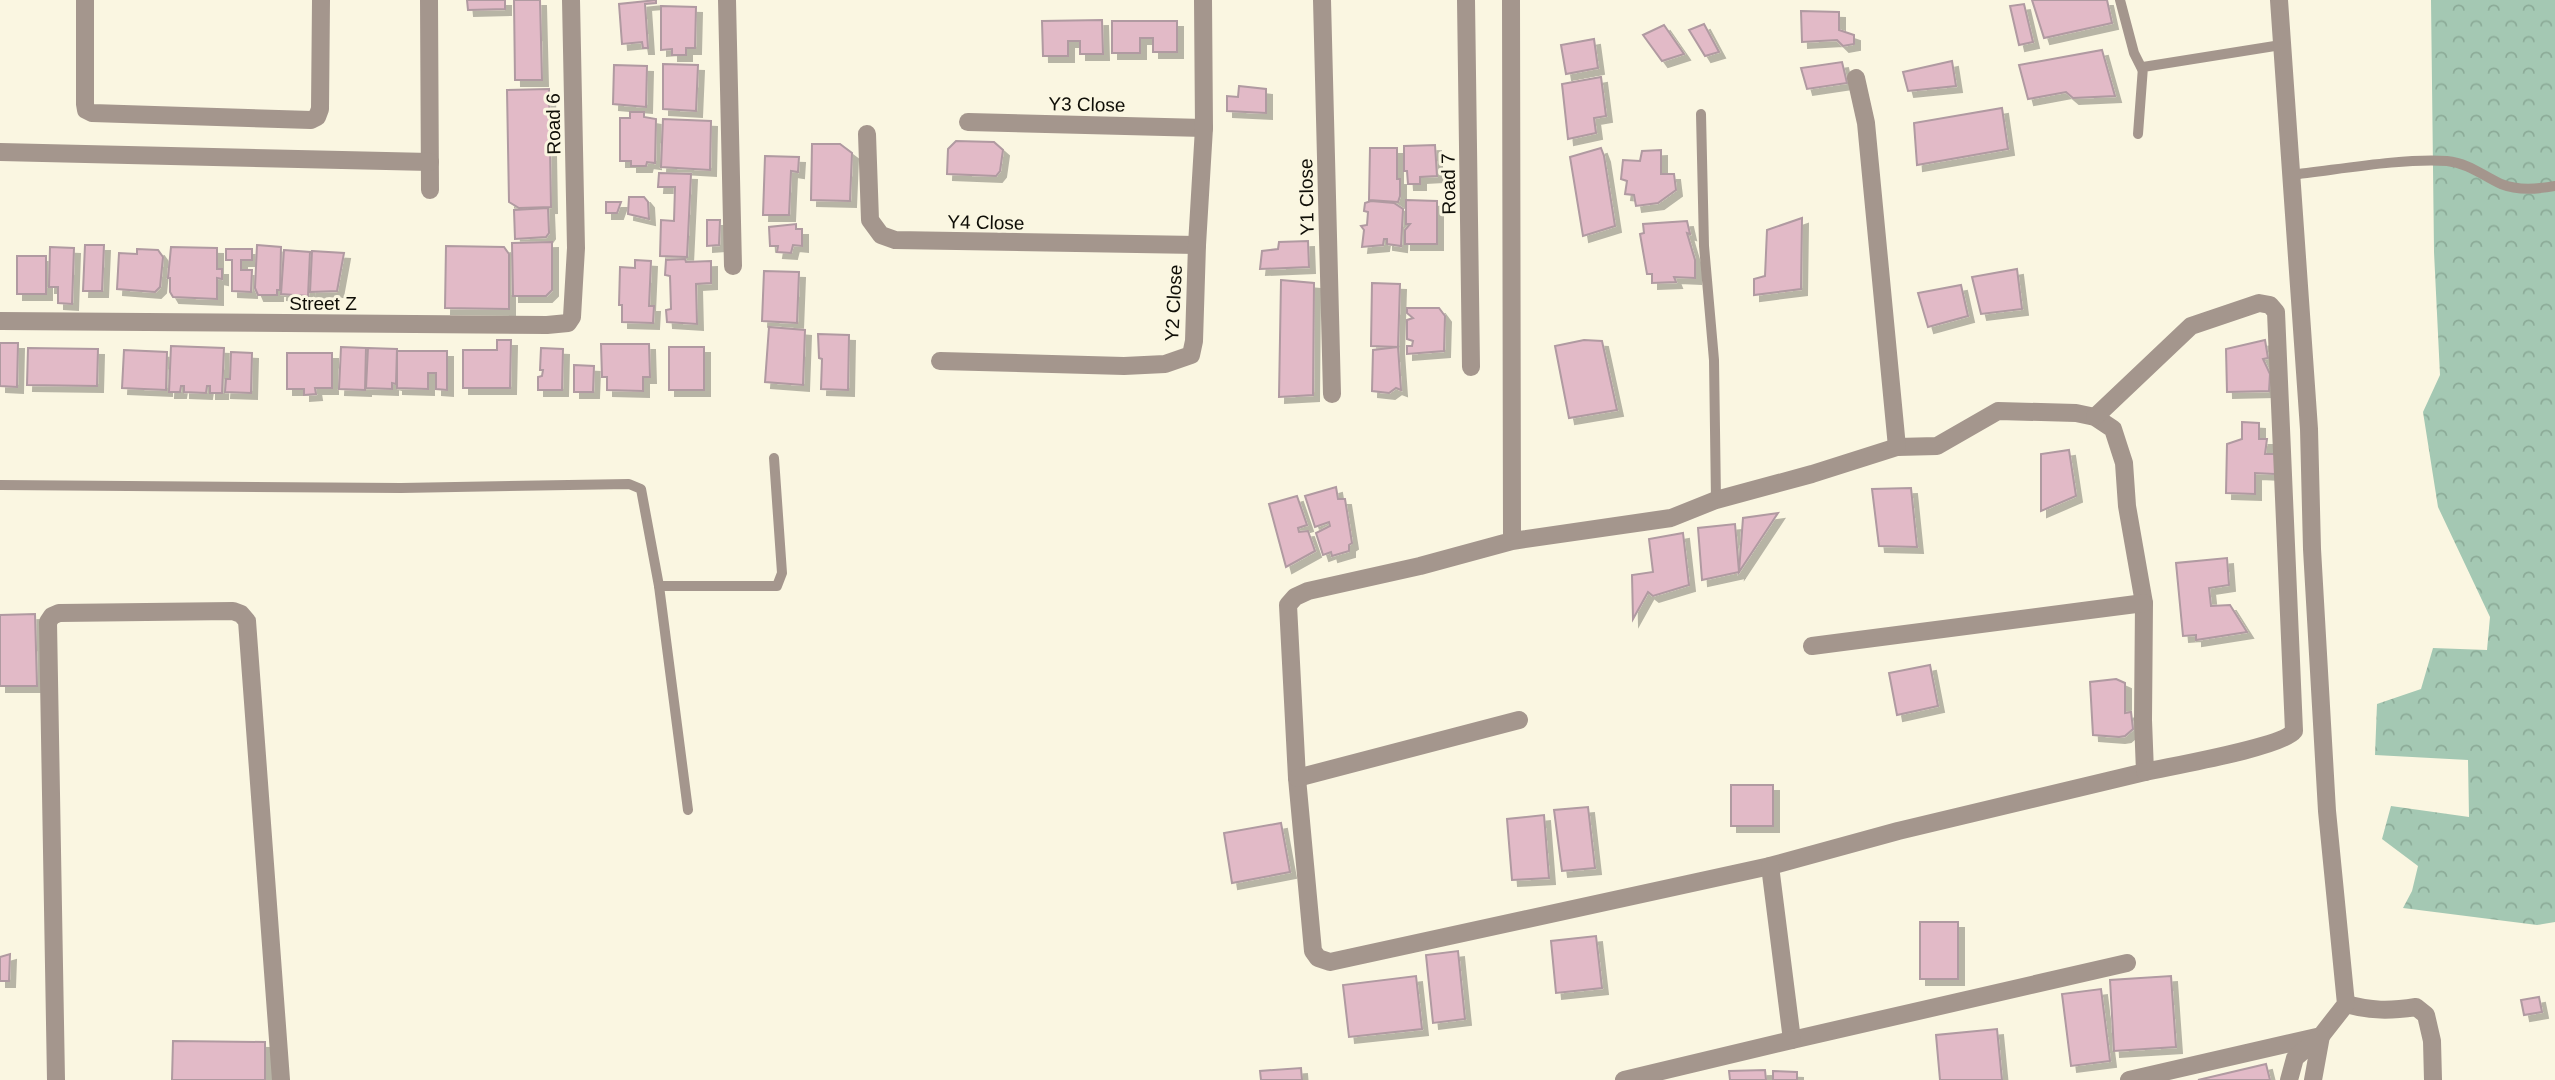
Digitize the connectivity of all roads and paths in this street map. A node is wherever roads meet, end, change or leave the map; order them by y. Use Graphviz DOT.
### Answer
graph roads {
  1 [pos="85,0"];
  2 [pos="321,0"];
  3 [pos="429,0"];
  4 [pos="571,0"];
  5 [pos="727,0"];
  6 [pos="1203,0"];
  7 [pos="1322,0"];
  8 [pos="1466,0"];
  9 [pos="1511,0"];
  10 [pos="2120,0"];
  11 [pos="2278,0"];
  12 [pos="2281,45"];
  13 [pos="2142,69"];
  14 [pos="1856,78"];
  15 [pos="1701,114"];
  16 [pos="968,121"];
  17 [pos="1204,128"];
  18 [pos="867,134"];
  19 [pos="2138,134"];
  20 [pos="0,152"];
  21 [pos="430,162"];
  22 [pos="2290,175"];
  23 [pos="2555,186"];
  24 [pos="430,190"];
  25 [pos="1197,245"];
  26 [pos="576,248"];
  27 [pos="733,266"];
  28 [pos="0,321"];
  29 [pos="940,361"];
  30 [pos="1471,366"];
  31 [pos="1332,394"];
  32 [pos="2095,417"];
  33 [pos="1897,447"];
  34 [pos="774,458"];
  35 [pos="0,485"];
  36 [pos="1716,500"];
  37 [pos="1512,541"];
  38 [pos="659,586"];
  39 [pos="2144,603"];
  40 [pos="1812,646"];
  41 [pos="1518,720"];
  42 [pos="2145,772"];
  43 [pos="1297,778"];
  44 [pos="688,810"];
  45 [pos="1770,866"];
  46 [pos="2127,963"];
  47 [pos="2346,1003"];
  48 [pos="2321,1036"];
  49 [pos="1791,1040"];
  50 [pos="56,1080"];
  51 [pos="281,1080"];
  52 [pos="1624,1080"];
  53 [pos="2129,1080"];
  54 [pos="2289,1080"];
  55 [pos="2313,1080"];
  56 [pos="2432,1080"];
  1 -- 2 [label="street"];
  3 -- 21 [label="street"];
  4 -- 26 [label="street, Road 6"];
  5 -- 27 [label="street"];
  6 -- 17 [label="street, Y2 Close"];
  7 -- 31 [label="street, Y1 Close"];
  8 -- 30 [label="street, Road 7"];
  9 -- 37 [label="street"];
  10 -- 13 [label="lane"];
  11 -- 12 [label="street"];
  12 -- 13 [label="lane"];
  12 -- 22 [label="street"];
  13 -- 19 [label="lane"];
  14 -- 33 [label="street"];
  15 -- 36 [label="lane"];
  16 -- 17 [label="street, Y3 Close"];
  17 -- 25 [label="street, Y2 Close"];
  18 -- 25 [label="street, Y4 Close"];
  20 -- 21 [label="street"];
  21 -- 24 [label="street"];
  22 -- 23 [label="lane"];
  22 -- 47 [label="street"];
  25 -- 29 [label="street, Y2 Close"];
  26 -- 28 [label="street, Street Z"];
  32 -- 33 [label="street"];
  32 -- 39 [label="street"];
  32 -- 42 [label="street"];
  33 -- 36 [label="street"];
  34 -- 38 [label="lane"];
  35 -- 38 [label="lane"];
  36 -- 37 [label="street"];
  37 -- 43 [label="street"];
  38 -- 44 [label="lane"];
  39 -- 40 [label="street"];
  39 -- 42 [label="street"];
  41 -- 43 [label="street"];
  42 -- 45 [label="street"];
  43 -- 45 [label="street"];
  45 -- 49 [label="street"];
  46 -- 49 [label="street"];
  47 -- 48 [label="street"];
  47 -- 56 [label="street"];
  48 -- 53 [label="street"];
  48 -- 54 [label="street"];
  48 -- 55 [label="street"];
  49 -- 52 [label="street"];
  50 -- 51 [label="street"];
}
